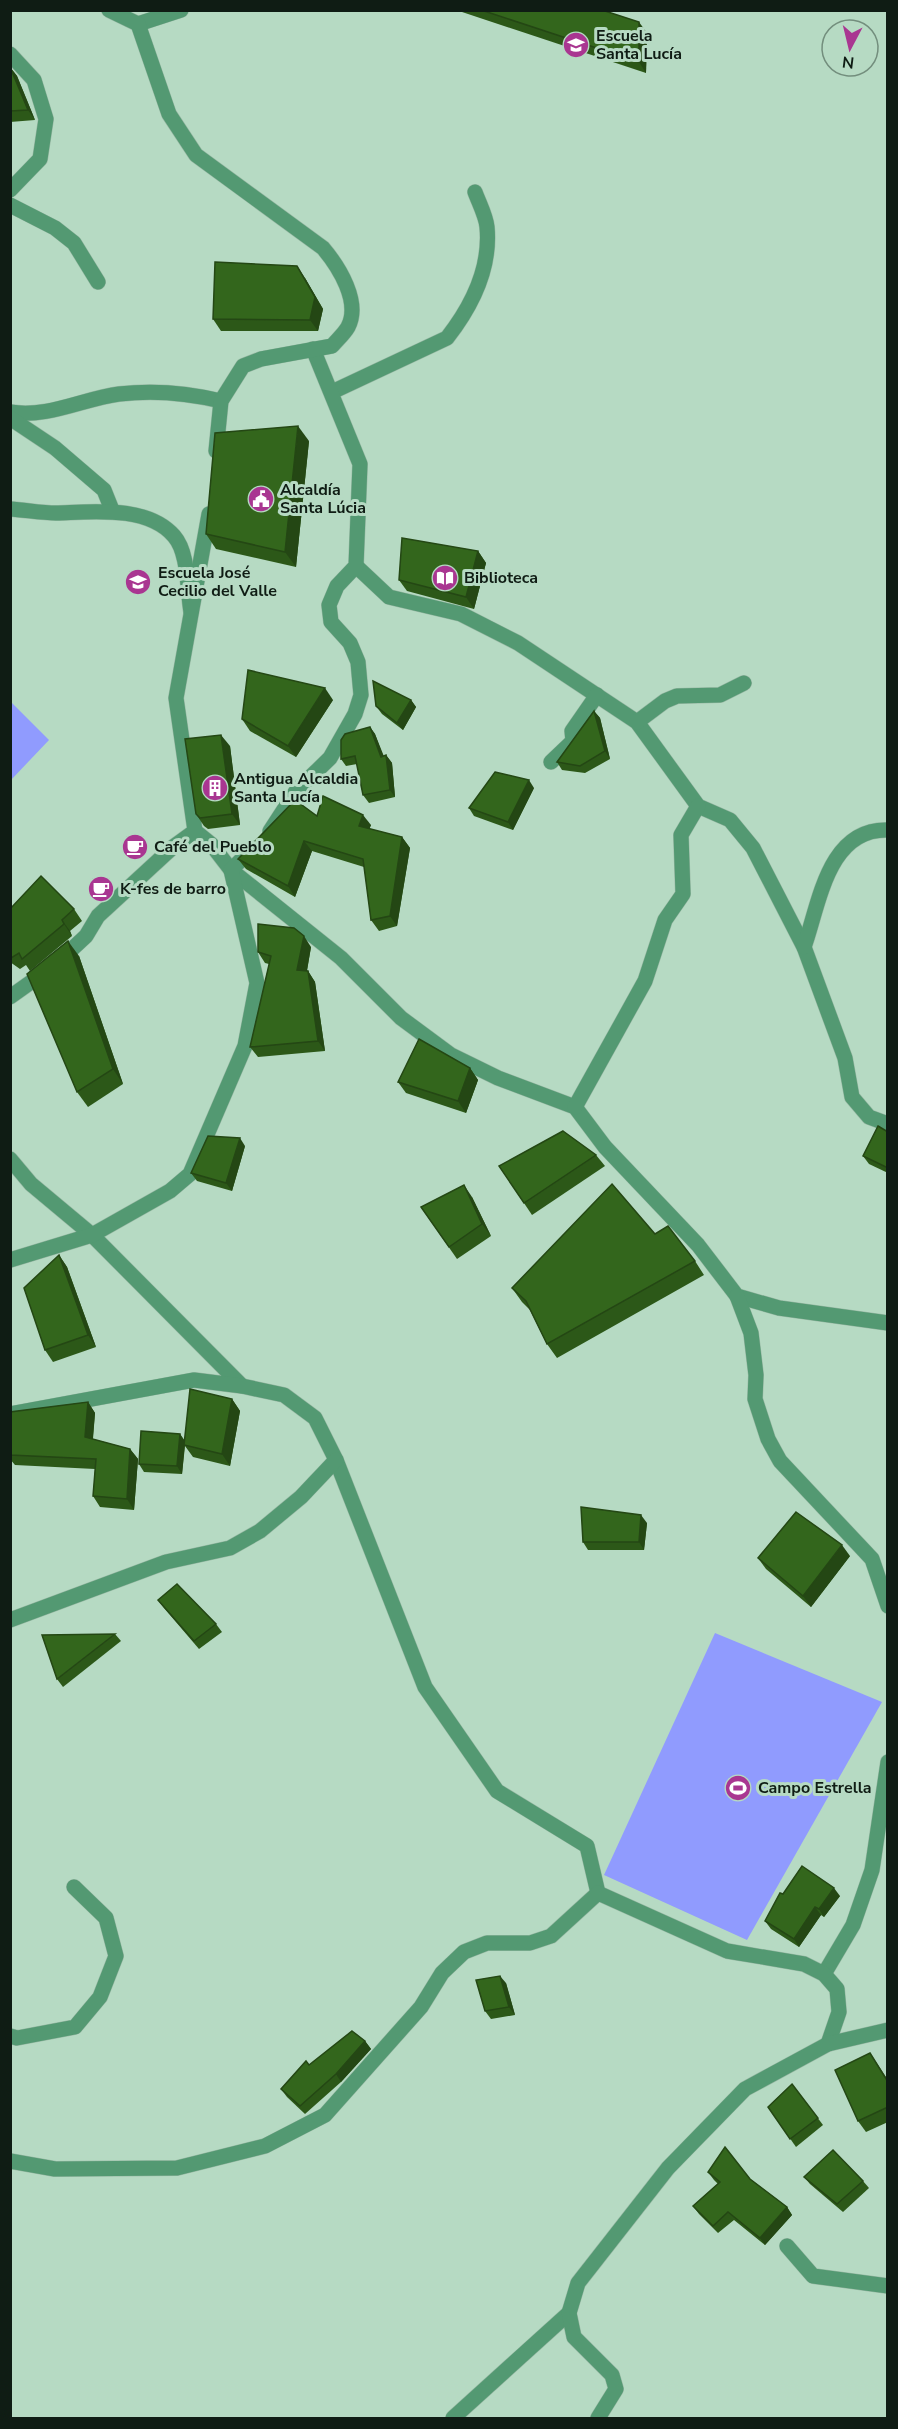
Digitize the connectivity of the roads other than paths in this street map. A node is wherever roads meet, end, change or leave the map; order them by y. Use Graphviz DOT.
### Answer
graph roads {
  1 [pos="109,10"];
  2 [pos="181,10"];
  3 [pos="138,24"];
  4 [pos="10,54"];
  5 [pos="10,190"];
  6 [pos="475,192"];
  7 [pos="10,205"];
  8 [pos="98,282"];
  9 [pos="313,349"];
  10 [pos="332,392"];
  11 [pos="221,400"];
  12 [pos="10,412"];
  13 [pos="10,418"];
  14 [pos="215,468"];
  15 [pos="211,502"];
  16 [pos="10,509"];
  17 [pos="112,510"];
  18 [pos="356,566"];
  19 [pos="191,615"];
  20 [pos="744,683"];
  21 [pos="597,695"];
  22 [pos="637,722"];
  23 [pos="550,762"];
  24 [pos="698,806"];
  25 [pos="888,830"];
  26 [pos="195,831"];
  27 [pos="231,870"];
  28 [pos="804,947"];
  29 [pos="10,997"];
  30 [pos="575,1107"];
  31 [pos="888,1124"];
  32 [pos="10,1159"];
  33 [pos="92,1235"];
  34 [pos="10,1260"];
  35 [pos="737,1296"];
  36 [pos="888,1323"];
  37 [pos="242,1386"];
  38 [pos="10,1414"];
  39 [pos="336,1460"];
  40 [pos="888,1606"];
  41 [pos="10,1620"];
  42 [pos="888,1762"];
  43 [pos="74,1887"];
  44 [pos="598,1893"];
  45 [pos="824,1974"];
  46 [pos="888,2030"];
  47 [pos="10,2036"];
  48 [pos="828,2044"];
  49 [pos="10,2161"];
  50 [pos="787,2246"];
  51 [pos="888,2286"];
  52 [pos="569,2313"];
  53 [pos="453,2418"];
  54 [pos="598,2418"];
  1 -- 3 [label="street"];
  2 -- 3 [label="street"];
  3 -- 9 [label="street"];
  4 -- 5 [label="street"];
  6 -- 10 [label="street"];
  7 -- 8 [label="street"];
  9 -- 10 [label="street"];
  9 -- 11 [label="street"];
  10 -- 18 [label="street"];
  11 -- 12 [label="street"];
  11 -- 14 [label="street"];
  13 -- 17 [label="street"];
  15 -- 19 [label="street"];
  16 -- 17 [label="street"];
  17 -- 19 [label="street"];
  18 -- 21 [label="street"];
  18 -- 27 [label="street"];
  19 -- 26 [label="street"];
  20 -- 22 [label="street"];
  21 -- 22 [label="street"];
  21 -- 23 [label="street"];
  22 -- 24 [label="street"];
  24 -- 28 [label="street"];
  24 -- 30 [label="street"];
  25 -- 28 [label="street"];
  26 -- 27 [label="street"];
  26 -- 29 [label="street"];
  27 -- 30 [label="street"];
  27 -- 33 [label="street"];
  28 -- 31 [label="street"];
  30 -- 35 [label="street"];
  32 -- 33 [label="street"];
  33 -- 34 [label="street"];
  33 -- 37 [label="street"];
  35 -- 36 [label="street"];
  35 -- 40 [label="street"];
  37 -- 38 [label="street"];
  37 -- 39 [label="street"];
  39 -- 41 [label="street"];
  39 -- 44 [label="street"];
  42 -- 45 [label="street"];
  43 -- 47 [label="street"];
  44 -- 45 [label="street"];
  44 -- 49 [label="street"];
  45 -- 48 [label="street"];
  46 -- 48 [label="street"];
  48 -- 52 [label="street"];
  50 -- 51 [label="street"];
  52 -- 53 [label="street"];
  52 -- 54 [label="street"];
}
